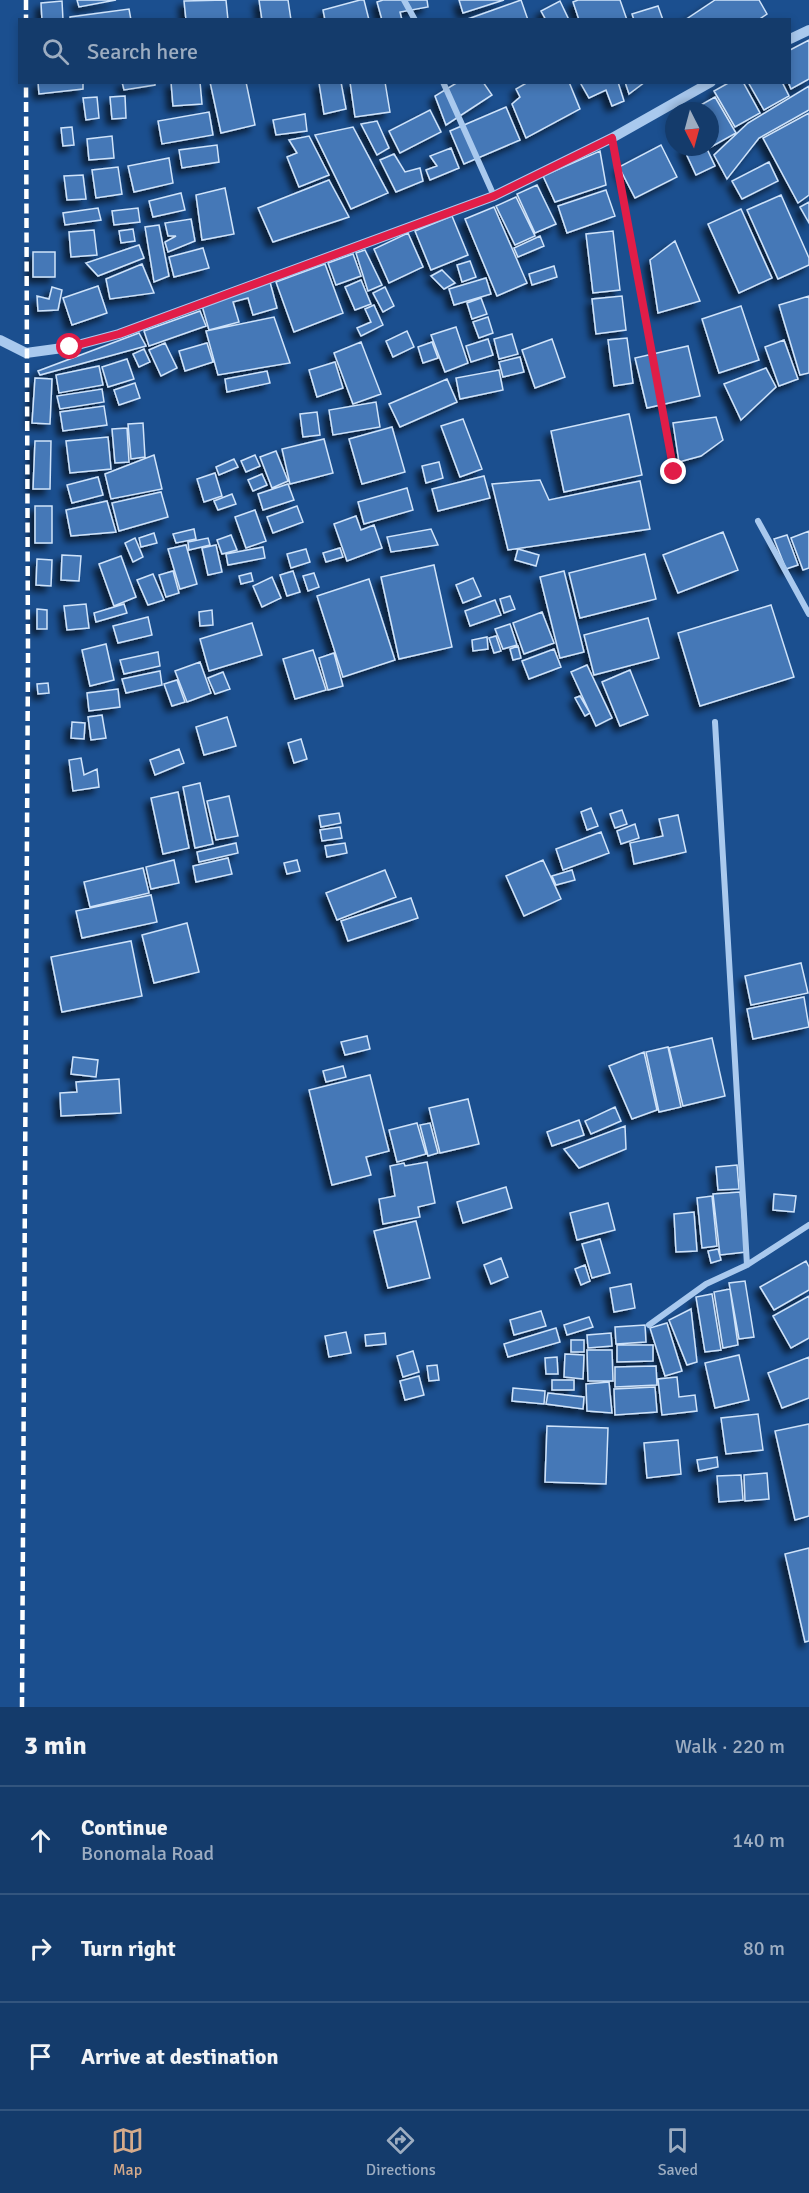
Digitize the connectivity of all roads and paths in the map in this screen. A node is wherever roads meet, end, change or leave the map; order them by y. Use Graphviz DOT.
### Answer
graph roads {
  1 [pos="404,0"];
  2 [pos="414,18"];
  3 [pos="809,30"];
  4 [pos="791,38"];
  5 [pos="444,84"];
  6 [pos="707,84"];
  7 [pos="612,138"];
  8 [pos="494,196"];
  9 [pos="0,340"];
  10 [pos="674,472"];
  11 [pos="758,520"];
  12 [pos="809,614"];
  13 [pos="715,722"];
  14 [pos="809,1224"];
  15 [pos="747,1265"];
  16 [pos="649,1325"];
  1 -- 2 [label="street"];
  3 -- 4 [label="street"];
  5 -- 8 [label="street"];
  6 -- 7 [label="street"];
  7 -- 8 [label="street"];
  7 -- 10 [label="street"];
  8 -- 9 [label="street"];
  11 -- 12 [label="street"];
  13 -- 15 [label="street"];
  14 -- 15 [label="street"];
  15 -- 16 [label="street"];
}
